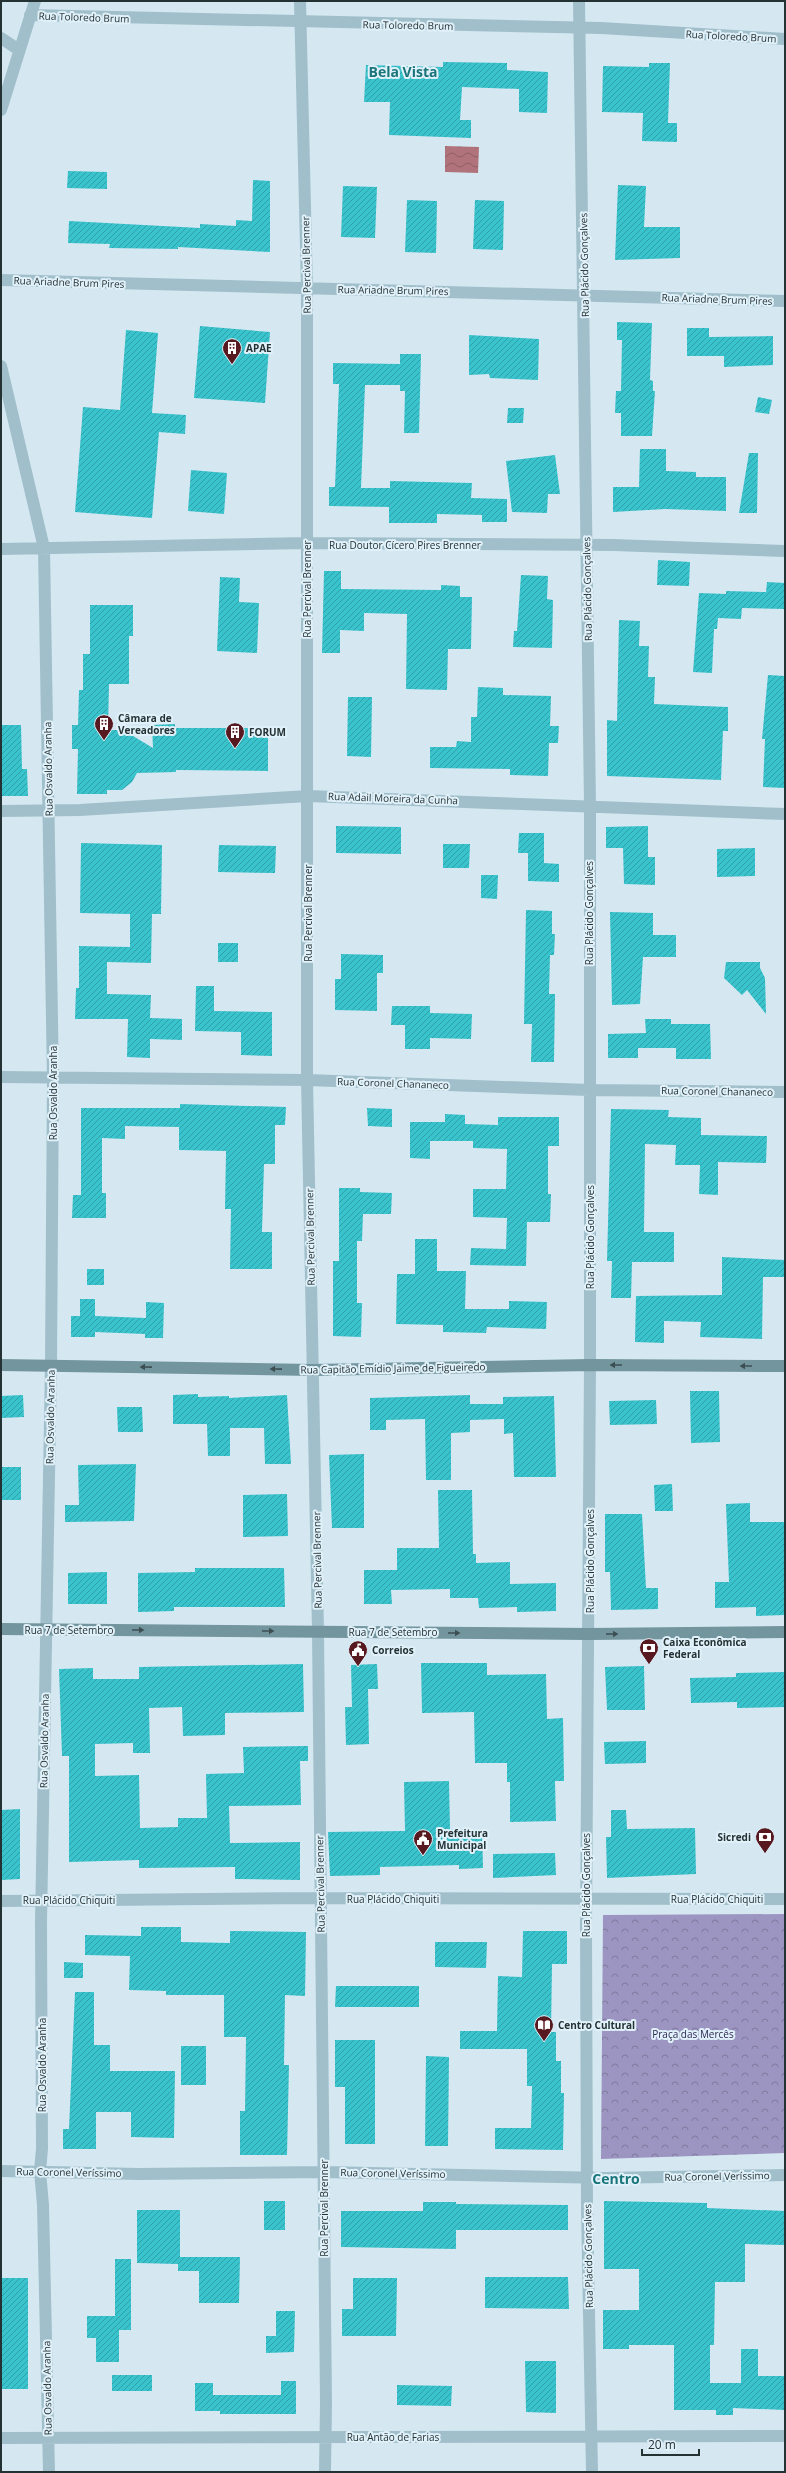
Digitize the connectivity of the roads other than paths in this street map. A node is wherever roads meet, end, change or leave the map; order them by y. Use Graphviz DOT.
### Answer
graph roads {
  1 [pos="35,1"];
  2 [pos="300,1"];
  3 [pos="579,1"];
  4 [pos="30,15"];
  5 [pos="300,23"];
  6 [pos="580,28"];
  7 [pos="1,38"];
  8 [pos="785,39"];
  9 [pos="19,50"];
  10 [pos="1,110"];
  11 [pos="1,280"];
  12 [pos="307,288"];
  13 [pos="584,294"];
  14 [pos="785,301"];
  15 [pos="1,366"];
  16 [pos="306,544"];
  17 [pos="587,544"];
  18 [pos="44,548"];
  19 [pos="1,549"];
  20 [pos="785,551"];
  21 [pos="308,796"];
  22 [pos="590,805"];
  23 [pos="49,810"];
  24 [pos="1,811"];
  25 [pos="785,814"];
  26 [pos="1,1077"];
  27 [pos="53,1079"];
  28 [pos="307,1080"];
  29 [pos="589,1090"];
  30 [pos="785,1092"];
  31 [pos="1,1365"];
  32 [pos="51,1365"];
  33 [pos="590,1365"];
  34 [pos="785,1366"];
  35 [pos="312,1370"];
  36 [pos="1,1629"];
  37 [pos="46,1629"];
  38 [pos="318,1632"];
  39 [pos="785,1632"];
  40 [pos="589,1634"];
  41 [pos="319,1898"];
  42 [pos="785,1899"];
  43 [pos="586,1900"];
  44 [pos="1,1901"];
  45 [pos="41,1901"];
  46 [pos="1,2171"];
  47 [pos="40,2171"];
  48 [pos="323,2172"];
  49 [pos="785,2175"];
  50 [pos="587,2177"];
  51 [pos="592,2436"];
  52 [pos="785,2436"];
  53 [pos="326,2437"];
  54 [pos="1,2438"];
  55 [pos="48,2439"];
  56 [pos="49,2472"];
  57 [pos="325,2472"];
  58 [pos="592,2472"];
  1 -- 4 [label="street"];
  2 -- 5 [label="street, Rua Percival Brenner"];
  3 -- 6 [label="street, Rua Plácido Gonçalves"];
  4 -- 5 [label="street, Rua Toloredo Brum"];
  4 -- 9 [label="street"];
  5 -- 6 [label="street, Rua Toloredo Brum"];
  5 -- 12 [label="street, Rua Percival Brenner"];
  6 -- 8 [label="street, Rua Toloredo Brum"];
  6 -- 13 [label="street, Rua Plácido Gonçalves"];
  7 -- 9 [label="street"];
  9 -- 10 [label="street"];
  11 -- 12 [label="street, Rua Ariadne Brum Pires"];
  12 -- 13 [label="street, Rua Ariadne Brum Pires"];
  12 -- 16 [label="street, Rua Percival Brenner"];
  13 -- 14 [label="street, Rua Ariadne Brum Pires"];
  13 -- 17 [label="street, Rua Plácido Gonçalves"];
  15 -- 18 [label="street, Rua Osvaldo Aranha"];
  16 -- 17 [label="street, Rua Doutor Cícero Pires Brenner"];
  16 -- 18 [label="street, Rua Doutor Cícero Pires Brenner"];
  16 -- 21 [label="street, Rua Percival Brenner"];
  17 -- 20 [label="street, Rua Doutor Cícero Pires Brenner"];
  17 -- 22 [label="street, Rua Plácido Gonçalves"];
  18 -- 19 [label="street, Rua Doutor Cícero Pires Brenner"];
  18 -- 23 [label="street, Rua Osvaldo Aranha"];
  21 -- 22 [label="street, Rua Adail Moreira da Cunha"];
  21 -- 23 [label="street, Rua Adail Moreira da Cunha"];
  21 -- 28 [label="street, Rua Percival Brenner"];
  22 -- 25 [label="street, Rua Adail Moreira da Cunha"];
  22 -- 29 [label="street, Rua Plácido Gonçalves"];
  23 -- 24 [label="street, Rua Adail Moreira da Cunha"];
  23 -- 27 [label="street, Rua Osvaldo Aranha"];
  26 -- 27 [label="street, Rua Coronel Chananeco"];
  27 -- 28 [label="street, Rua Coronel Chananeco"];
  27 -- 32 [label="street, Rua Osvaldo Aranha"];
  28 -- 29 [label="street, Rua Coronel Chananeco"];
  28 -- 35 [label="street, Rua Percival Brenner"];
  29 -- 30 [label="street, Rua Coronel Chananeco"];
  29 -- 33 [label="street, Rua Plácido Gonçalves"];
  31 -- 32 [label="main road, Rua Capitão Emídio Jaime de Figueiredo"];
  35 -- 32 [label="main road, Rua Capitão Emídio Jaime de Figueiredo, one-way"];
  32 -- 37 [label="street, Rua Osvaldo Aranha"];
  34 -- 33 [label="main road, Rua Capitão Emídio Jaime de Figueiredo, one-way"];
  33 -- 35 [label="main road, Rua Capitão Emídio Jaime de Figueiredo"];
  33 -- 40 [label="street, Rua Plácido Gonçalves"];
  35 -- 38 [label="street, Rua Percival Brenner"];
  36 -- 37 [label="main road, Rua 7 de Setembro"];
  37 -- 38 [label="main road, Rua 7 de Setembro, one-way"];
  37 -- 45 [label="street, Rua Osvaldo Aranha"];
  38 -- 40 [label="main road, Rua 7 de Setembro, one-way"];
  38 -- 41 [label="street, Rua Percival Brenner"];
  40 -- 39 [label="main road, Rua 7 de Setembro, one-way"];
  40 -- 43 [label="street, Rua Plácido Gonçalves"];
  41 -- 43 [label="street, Rua Plácido Chiquiti"];
  41 -- 45 [label="street, Rua Plácido Chiquiti"];
  41 -- 48 [label="street, Rua Percival Brenner"];
  42 -- 43 [label="street, Rua Plácido Chiquiti"];
  43 -- 50 [label="street, Rua Plácido Gonçalves"];
  44 -- 45 [label="street, Rua Plácido Chiquiti"];
  45 -- 47 [label="street, Rua Osvaldo Aranha"];
  46 -- 47 [label="street, Rua Coronel Veríssimo"];
  47 -- 48 [label="street, Rua Coronel Veríssimo"];
  47 -- 55 [label="street, Rua Osvaldo Aranha"];
  48 -- 50 [label="street, Rua Coronel Veríssimo"];
  48 -- 53 [label="street, Rua Percival Brenner"];
  49 -- 50 [label="street, Rua Coronel Veríssimo"];
  50 -- 51 [label="street, Rua Plácido Gonçalves"];
  51 -- 52 [label="street, Rua Antão de Farias"];
  51 -- 53 [label="street, Rua Antão de Farias"];
  51 -- 58 [label="street, Rua Plácido Gonçalves"];
  53 -- 55 [label="street, Rua Antão de Farias"];
  53 -- 57 [label="street, Rua Percival Brenner"];
  54 -- 55 [label="street, Rua Antão de Farias"];
  55 -- 56 [label="street, Rua Osvaldo Aranha"];
}
